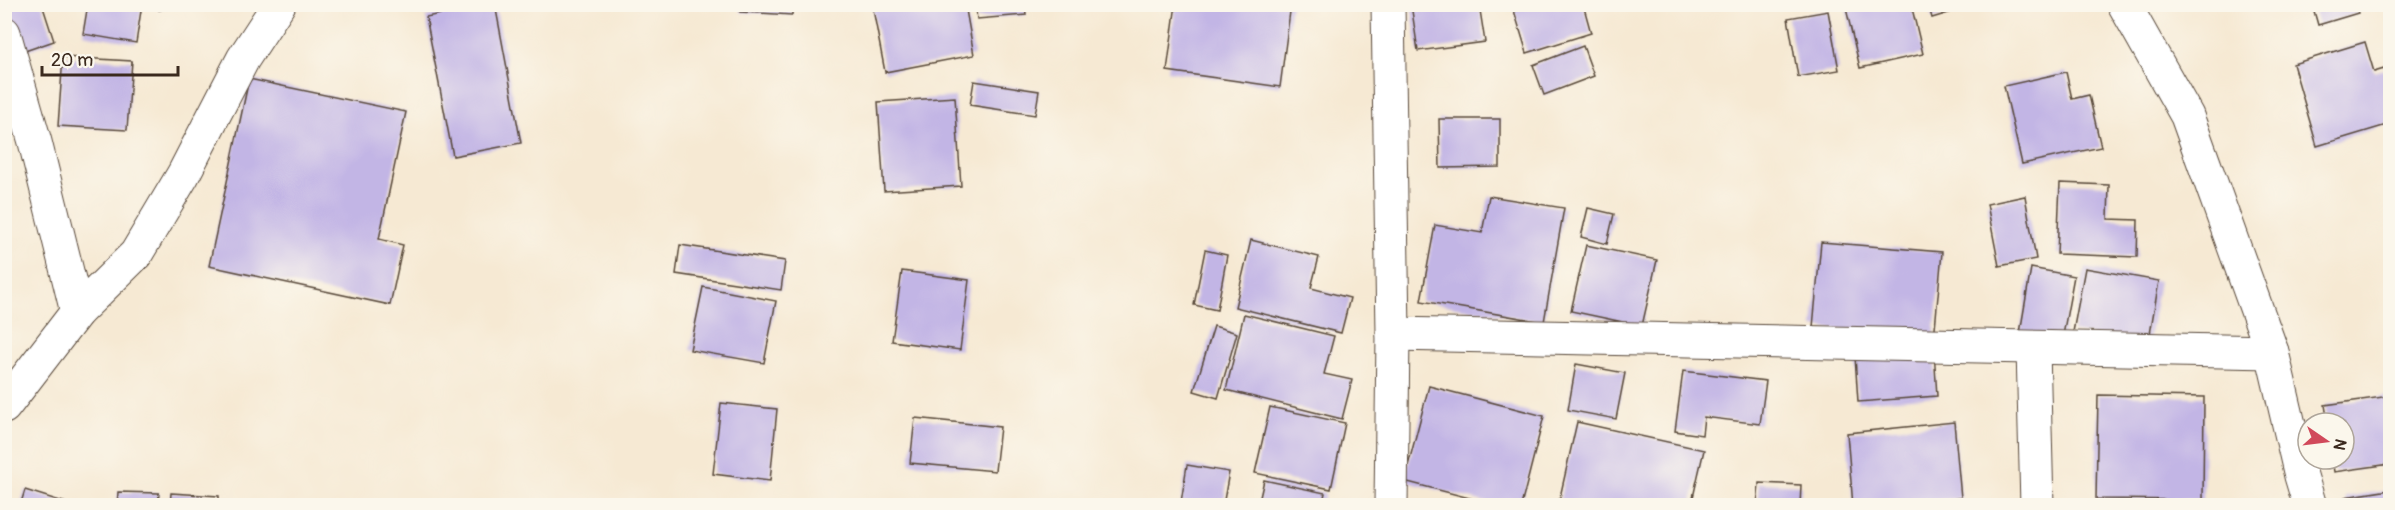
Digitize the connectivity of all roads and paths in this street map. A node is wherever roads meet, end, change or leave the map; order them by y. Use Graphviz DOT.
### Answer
graph roads {
  1 [pos="279,4"];
  2 [pos="1388,4"];
  3 [pos="2124,4"];
  4 [pos="4,33"];
  5 [pos="77,312"];
  6 [pos="1393,334"];
  7 [pos="2033,348"];
  8 [pos="2272,352"];
  9 [pos="4,407"];
  10 [pos="1391,506"];
  11 [pos="2037,506"];
  12 [pos="2310,506"];
  1 -- 5 [label="street"];
  2 -- 6 [label="street"];
  3 -- 8 [label="street"];
  4 -- 5 [label="street"];
  5 -- 9 [label="street"];
  6 -- 7 [label="street"];
  6 -- 10 [label="street"];
  7 -- 8 [label="street"];
  7 -- 11 [label="street"];
  8 -- 12 [label="street"];
}
